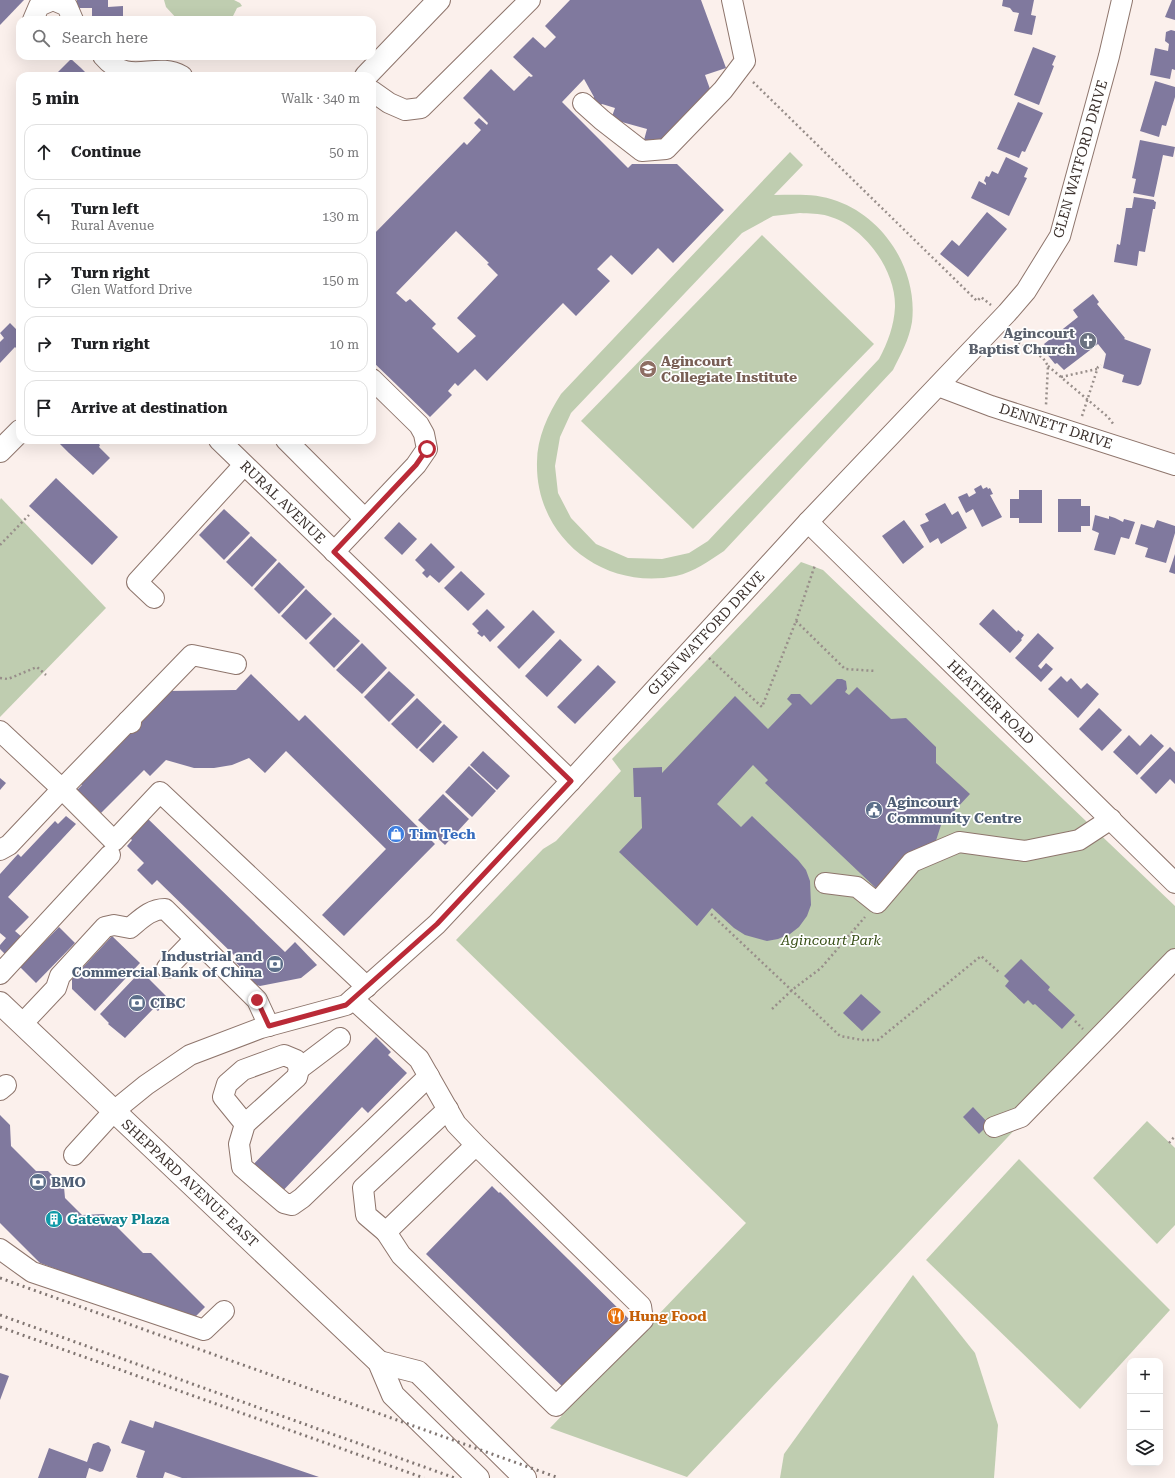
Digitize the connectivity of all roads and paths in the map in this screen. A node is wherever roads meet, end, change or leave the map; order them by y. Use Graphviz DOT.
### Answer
graph roads {
  1 [pos="439,0"];
  2 [pos="530,0"];
  3 [pos="1122,0"];
  4 [pos="735,2"];
  5 [pos="35,16"];
  6 [pos="71,16"];
  7 [pos="106,60"];
  8 [pos="739,69"];
  9 [pos="124,72"];
  10 [pos="152,72"];
  11 [pos="176,72"];
  12 [pos="370,72"];
  13 [pos="376,93"];
  14 [pos="583,102"];
  15 [pos="1007,313"];
  16 [pos="1009,336"];
  17 [pos="1101,365"];
  18 [pos="1048,366"];
  19 [pos="1097,369"];
  20 [pos="1061,377"];
  21 [pos="376,382"];
  22 [pos="938,386"];
  23 [pos="1087,400"];
  24 [pos="1046,405"];
  25 [pos="1082,416"];
  26 [pos="1116,427"];
  27 [pos="16,435"];
  28 [pos="223,444"];
  29 [pos="290,444"];
  30 [pos="0,451"];
  31 [pos="244,465"];
  32 [pos="1175,465"];
  33 [pos="29,516"];
  34 [pos="365,519"];
  35 [pos="808,522"];
  36 [pos="0,545"];
  37 [pos="334,552"];
  38 [pos="815,565"];
  39 [pos="154,598"];
  40 [pos="796,621"];
  41 [pos="695,646"];
  42 [pos="236,664"];
  43 [pos="876,671"];
  44 [pos="46,675"];
  45 [pos="0,678"];
  46 [pos="0,731"];
  47 [pos="571,781"];
  48 [pos="62,790"];
  49 [pos="1111,819"];
  50 [pos="0,850"];
  51 [pos="110,855"];
  52 [pos="825,882"];
  53 [pos="1175,883"];
  54 [pos="877,903"];
  55 [pos="711,914"];
  56 [pos="195,939"];
  57 [pos="1175,959"];
  58 [pos="167,968"];
  59 [pos="1000,973"];
  60 [pos="0,974"];
  61 [pos="792,990"];
  62 [pos="360,993"];
  63 [pos="0,1003"];
  64 [pos="772,1009"];
  65 [pos="22,1024"];
  66 [pos="263,1028"];
  67 [pos="340,1038"];
  68 [pos="269,1061"];
  69 [pos="299,1069"];
  70 [pos="429,1076"];
  71 [pos="448,1109"];
  72 [pos="114,1111"];
  73 [pos="245,1124"];
  74 [pos="994,1127"];
  75 [pos="1175,1136"];
  76 [pos="1169,1143"];
  77 [pos="476,1145"];
  78 [pos="74,1155"];
  79 [pos="386,1232"];
  80 [pos="0,1249"];
  81 [pos="224,1311"];
  82 [pos="380,1362"];
  83 [pos="478,1478"];
  84 [pos="524,1478"];
  1 -- 12 [label="main road"];
  2 -- 13 [label="street"];
  3 -- 15 [label="street, GLEN WATFORD DRIVE"];
  4 -- 8 [label="street"];
  5 -- 6 [label="street"];
  7 -- 9 [label="street"];
  8 -- 14 [label="street"];
  8 -- 15 [label="path"];
  10 -- 11 [label="street"];
  15 -- 22 [label="street, GLEN WATFORD DRIVE"];
  16 -- 18 [label="path"];
  17 -- 19 [label="path"];
  18 -- 20 [label="path"];
  18 -- 24 [label="path"];
  19 -- 20 [label="path"];
  19 -- 23 [label="path"];
  20 -- 23 [label="path"];
  21 -- 34 [label="street"];
  22 -- 32 [label="street, DENNETT DRIVE"];
  22 -- 35 [label="street, GLEN WATFORD DRIVE"];
  23 -- 25 [label="path"];
  23 -- 26 [label="path"];
  27 -- 30 [label="main road"];
  28 -- 31 [label="street, RURAL AVENUE"];
  29 -- 34 [label="street"];
  31 -- 37 [label="street, RURAL AVENUE"];
  31 -- 39 [label="street"];
  33 -- 36 [label="path"];
  34 -- 37 [label="street"];
  35 -- 41 [label="street, GLEN WATFORD DRIVE"];
  35 -- 49 [label="street, HEATHER ROAD"];
  37 -- 47 [label="street, RURAL AVENUE"];
  38 -- 40 [label="path"];
  40 -- 41 [label="path"];
  40 -- 43 [label="path"];
  41 -- 47 [label="street, GLEN WATFORD DRIVE"];
  42 -- 48 [label="street"];
  44 -- 45 [label="path"];
  46 -- 48 [label="street"];
  47 -- 62 [label="street, GLEN WATFORD DRIVE"];
  48 -- 50 [label="street"];
  48 -- 62 [label="street"];
  49 -- 53 [label="street, HEATHER ROAD"];
  49 -- 54 [label="street"];
  51 -- 60 [label="street"];
  52 -- 54 [label="street"];
  54 -- 61 [label="path"];
  55 -- 61 [label="path"];
  56 -- 58 [label="street"];
  56 -- 65 [label="street"];
  56 -- 66 [label="street"];
  57 -- 74 [label="street"];
  59 -- 61 [label="path"];
  61 -- 64 [label="path"];
  62 -- 66 [label="street, GLEN WATFORD DRIVE"];
  62 -- 70 [label="street"];
  63 -- 65 [label="main road, SHEPPARD AVENUE EAST"];
  65 -- 72 [label="main road, SHEPPARD AVENUE EAST"];
  66 -- 68 [label="street"];
  66 -- 72 [label="street, GLEN WATFORD DRIVE"];
  67 -- 69 [label="street"];
  68 -- 69 [label="street"];
  68 -- 73 [label="street"];
  69 -- 73 [label="street"];
  70 -- 71 [label="street"];
  70 -- 73 [label="street"];
  71 -- 77 [label="street"];
  71 -- 79 [label="street"];
  72 -- 78 [label="street, GLEN WATFORD DRIVE"];
  72 -- 82 [label="main road, SHEPPARD AVENUE EAST"];
  75 -- 76 [label="path"];
  77 -- 79 [label="street"];
  77 -- 79 [label="street"];
  80 -- 81 [label="street"];
  82 -- 83 [label="main road, SHEPPARD AVENUE EAST"];
  82 -- 84 [label="main road, SHEPPARD AVENUE EAST"];
}
